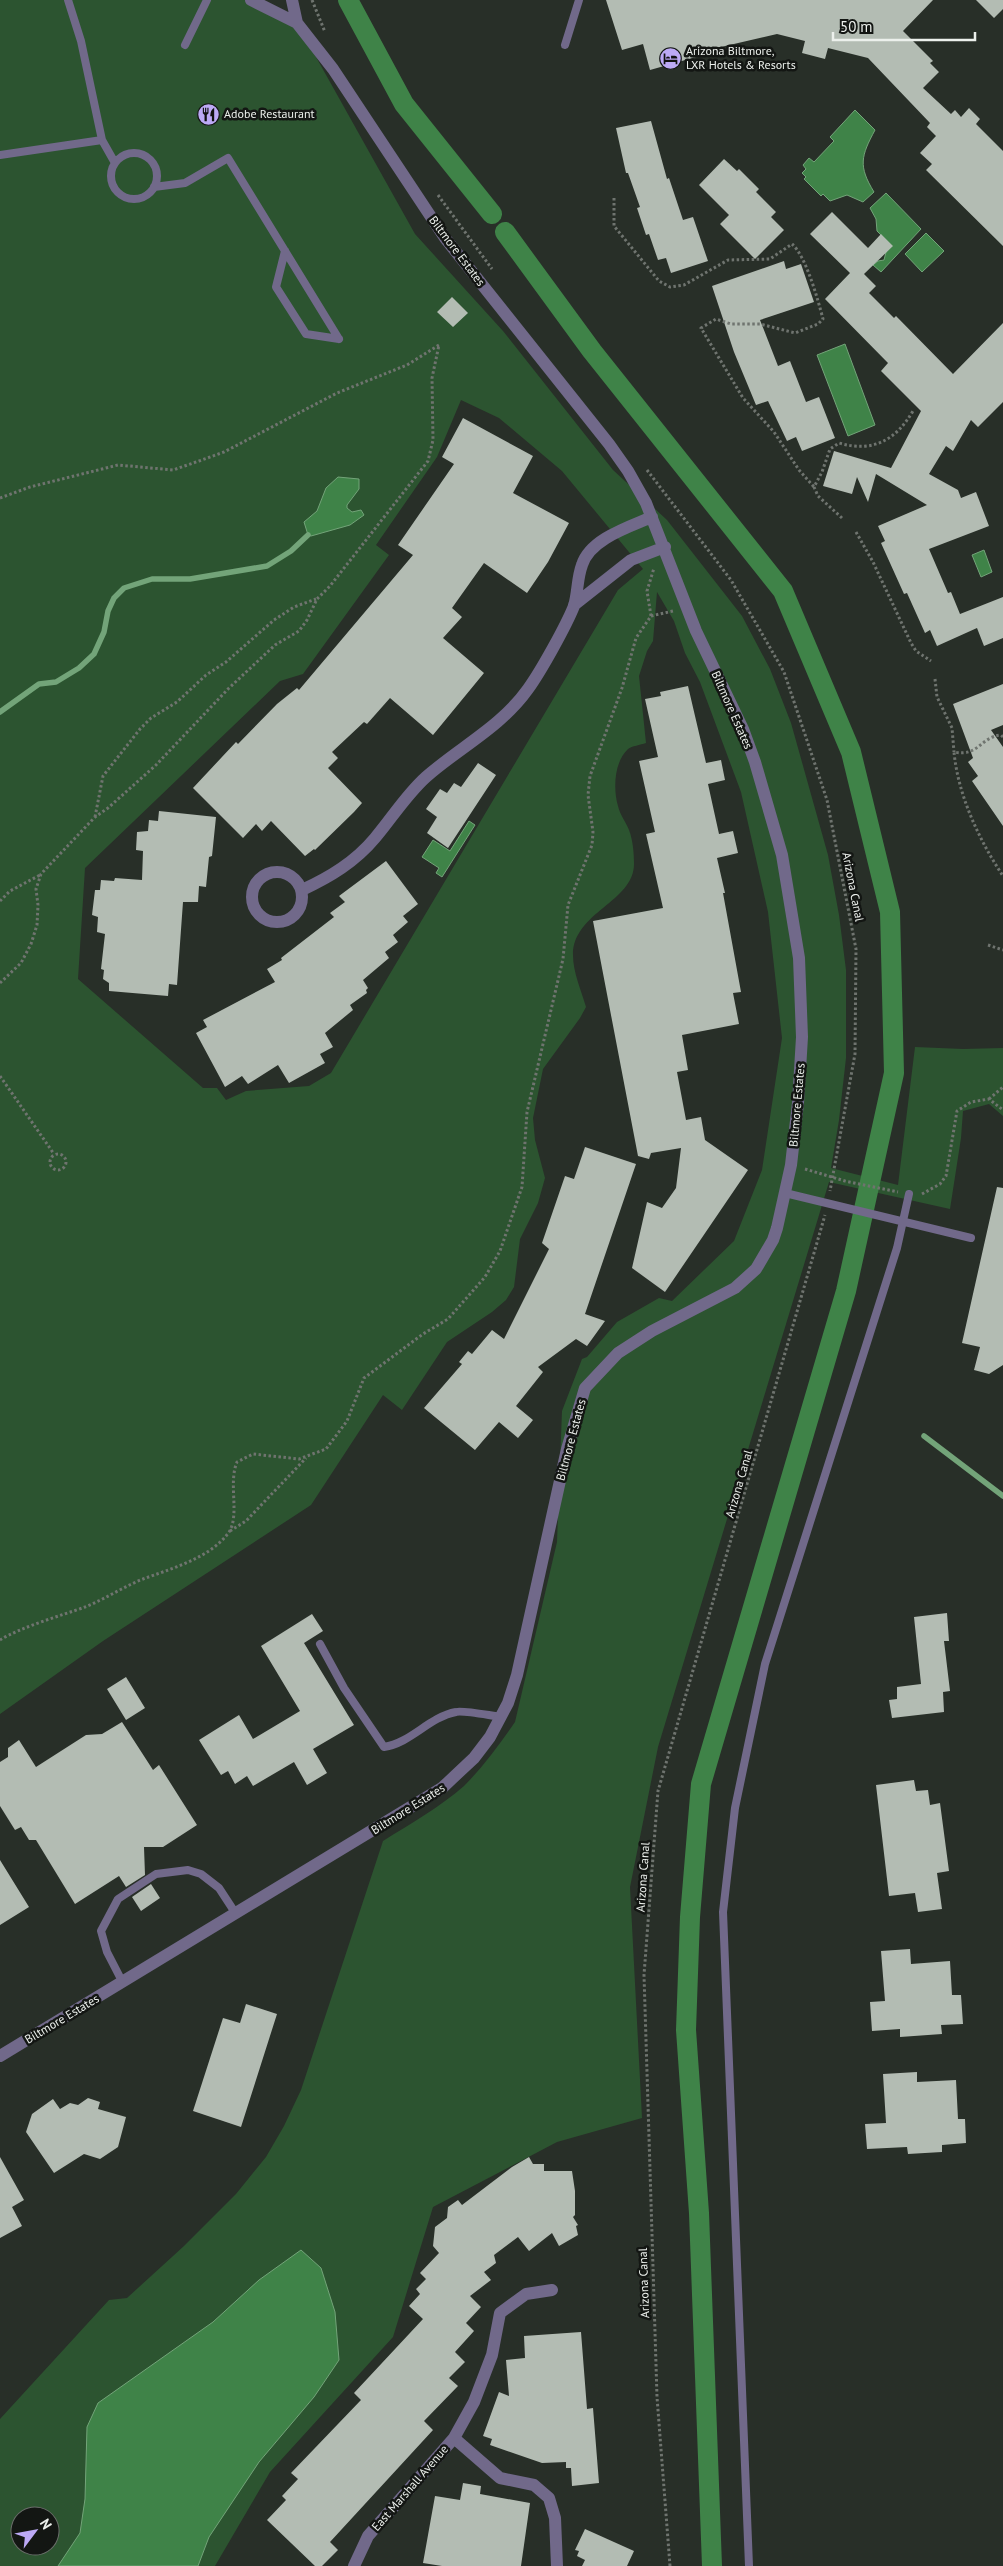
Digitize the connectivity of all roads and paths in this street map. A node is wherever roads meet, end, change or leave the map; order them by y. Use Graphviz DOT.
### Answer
graph roads {
  1 [pos="68,0"];
  2 [pos="207,0"];
  3 [pos="251,0"];
  4 [pos="292,0"];
  5 [pos="579,0"];
  6 [pos="297,23"];
  7 [pos="185,45"];
  8 [pos="565,45"];
  9 [pos="102,140"];
  10 [pos="0,155"];
  11 [pos="114,163"];
  12 [pos="154,187"];
  13 [pos="614,198"];
  14 [pos="466,234"];
  15 [pos="285,251"];
  16 [pos="479,251"];
  17 [pos="913,411"];
  18 [pos="814,487"];
  19 [pos="0,498"];
  20 [pos="652,518"];
  21 [pos="842,518"];
  22 [pos="856,532"];
  23 [pos="664,547"];
  24 [pos="654,566"];
  25 [pos="317,599"];
  26 [pos="742,599"];
  27 [pos="574,605"];
  28 [pos="676,611"];
  29 [pos="651,616"];
  30 [pos="931,660"];
  31 [pos="935,679"];
  32 [pos="1003,737"];
  33 [pos="954,752"];
  34 [pos="95,817"];
  35 [pos="41,874"];
  36 [pos="1003,876"];
  37 [pos="27,883"];
  38 [pos="36,889"];
  39 [pos="302,890"];
  40 [pos="0,901"];
  41 [pos="988,945"];
  42 [pos="1003,950"];
  43 [pos="0,983"];
  44 [pos="0,1076"];
  45 [pos="1003,1087"];
  46 [pos="989,1099"];
  47 [pos="1003,1110"];
  48 [pos="54,1154"];
  49 [pos="833,1178"];
  50 [pos="785,1193"];
  51 [pos="909,1194"];
  52 [pos="830,1195"];
  53 [pos="826,1213"];
  54 [pos="903,1220"];
  55 [pos="971,1238"];
  56 [pos="308,1457"];
  57 [pos="229,1532"];
  58 [pos="0,1640"];
  59 [pos="320,1644"];
  60 [pos="502,1717"];
  61 [pos="236,1914"];
  62 [pos="123,1983"];
  63 [pos="0,2056"];
  64 [pos="552,2290"];
  65 [pos="454,2438"];
  66 [pos="354,2566"];
  67 [pos="557,2566"];
  68 [pos="670,2566"];
  69 [pos="749,2566"];
  1 -- 9 [label="lane"];
  2 -- 7 [label="lane"];
  3 -- 6 [label="street, Biltmore Estates"];
  4 -- 6 [label="street"];
  5 -- 8 [label="lane"];
  6 -- 20 [label="street, Biltmore Estates"];
  9 -- 10 [label="lane"];
  9 -- 11 [label="lane"];
  11 -- 12 [label="lane"];
  11 -- 12 [label="lane"];
  12 -- 15 [label="lane"];
  13 -- 18 [label="path"];
  14 -- 16 [label="path"];
  15 -- 15 [label="lane"];
  17 -- 18 [label="path"];
  18 -- 21 [label="path"];
  19 -- 25 [label="path"];
  20 -- 23 [label="street, Biltmore Estates"];
  20 -- 27 [label="street"];
  22 -- 30 [label="path"];
  23 -- 27 [label="street"];
  23 -- 50 [label="street, Biltmore Estates"];
  24 -- 29 [label="path"];
  25 -- 34 [label="path"];
  25 -- 34 [label="path"];
  26 -- 49 [label="path, Arizona Canal"];
  27 -- 39 [label="street"];
  28 -- 29 [label="path"];
  29 -- 56 [label="path"];
  31 -- 33 [label="path"];
  32 -- 33 [label="path"];
  33 -- 36 [label="path"];
  34 -- 35 [label="path"];
  35 -- 37 [label="path"];
  35 -- 38 [label="path"];
  37 -- 38 [label="path"];
  37 -- 40 [label="path"];
  38 -- 43 [label="path"];
  39 -- 39 [label="street"];
  41 -- 42 [label="path"];
  44 -- 48 [label="path"];
  45 -- 46 [label="path"];
  46 -- 47 [label="path"];
  46 -- 51 [label="path"];
  48 -- 48 [label="path"];
  49 -- 51 [label="path"];
  49 -- 52 [label="path, Arizona Canal"];
  50 -- 54 [label="lane"];
  50 -- 60 [label="street, Biltmore Estates"];
  51 -- 54 [label="lane"];
  53 -- 68 [label="path, Arizona Canal"];
  54 -- 55 [label="lane"];
  54 -- 69 [label="lane"];
  56 -- 57 [label="path"];
  56 -- 57 [label="path"];
  57 -- 58 [label="path"];
  59 -- 60 [label="lane"];
  60 -- 61 [label="street, Biltmore Estates"];
  61 -- 62 [label="street, Biltmore Estates"];
  61 -- 62 [label="lane"];
  62 -- 63 [label="street, Biltmore Estates"];
  64 -- 65 [label="street, East Marshall Avenue"];
  65 -- 66 [label="street, East Marshall Avenue"];
  65 -- 67 [label="street"];
}
